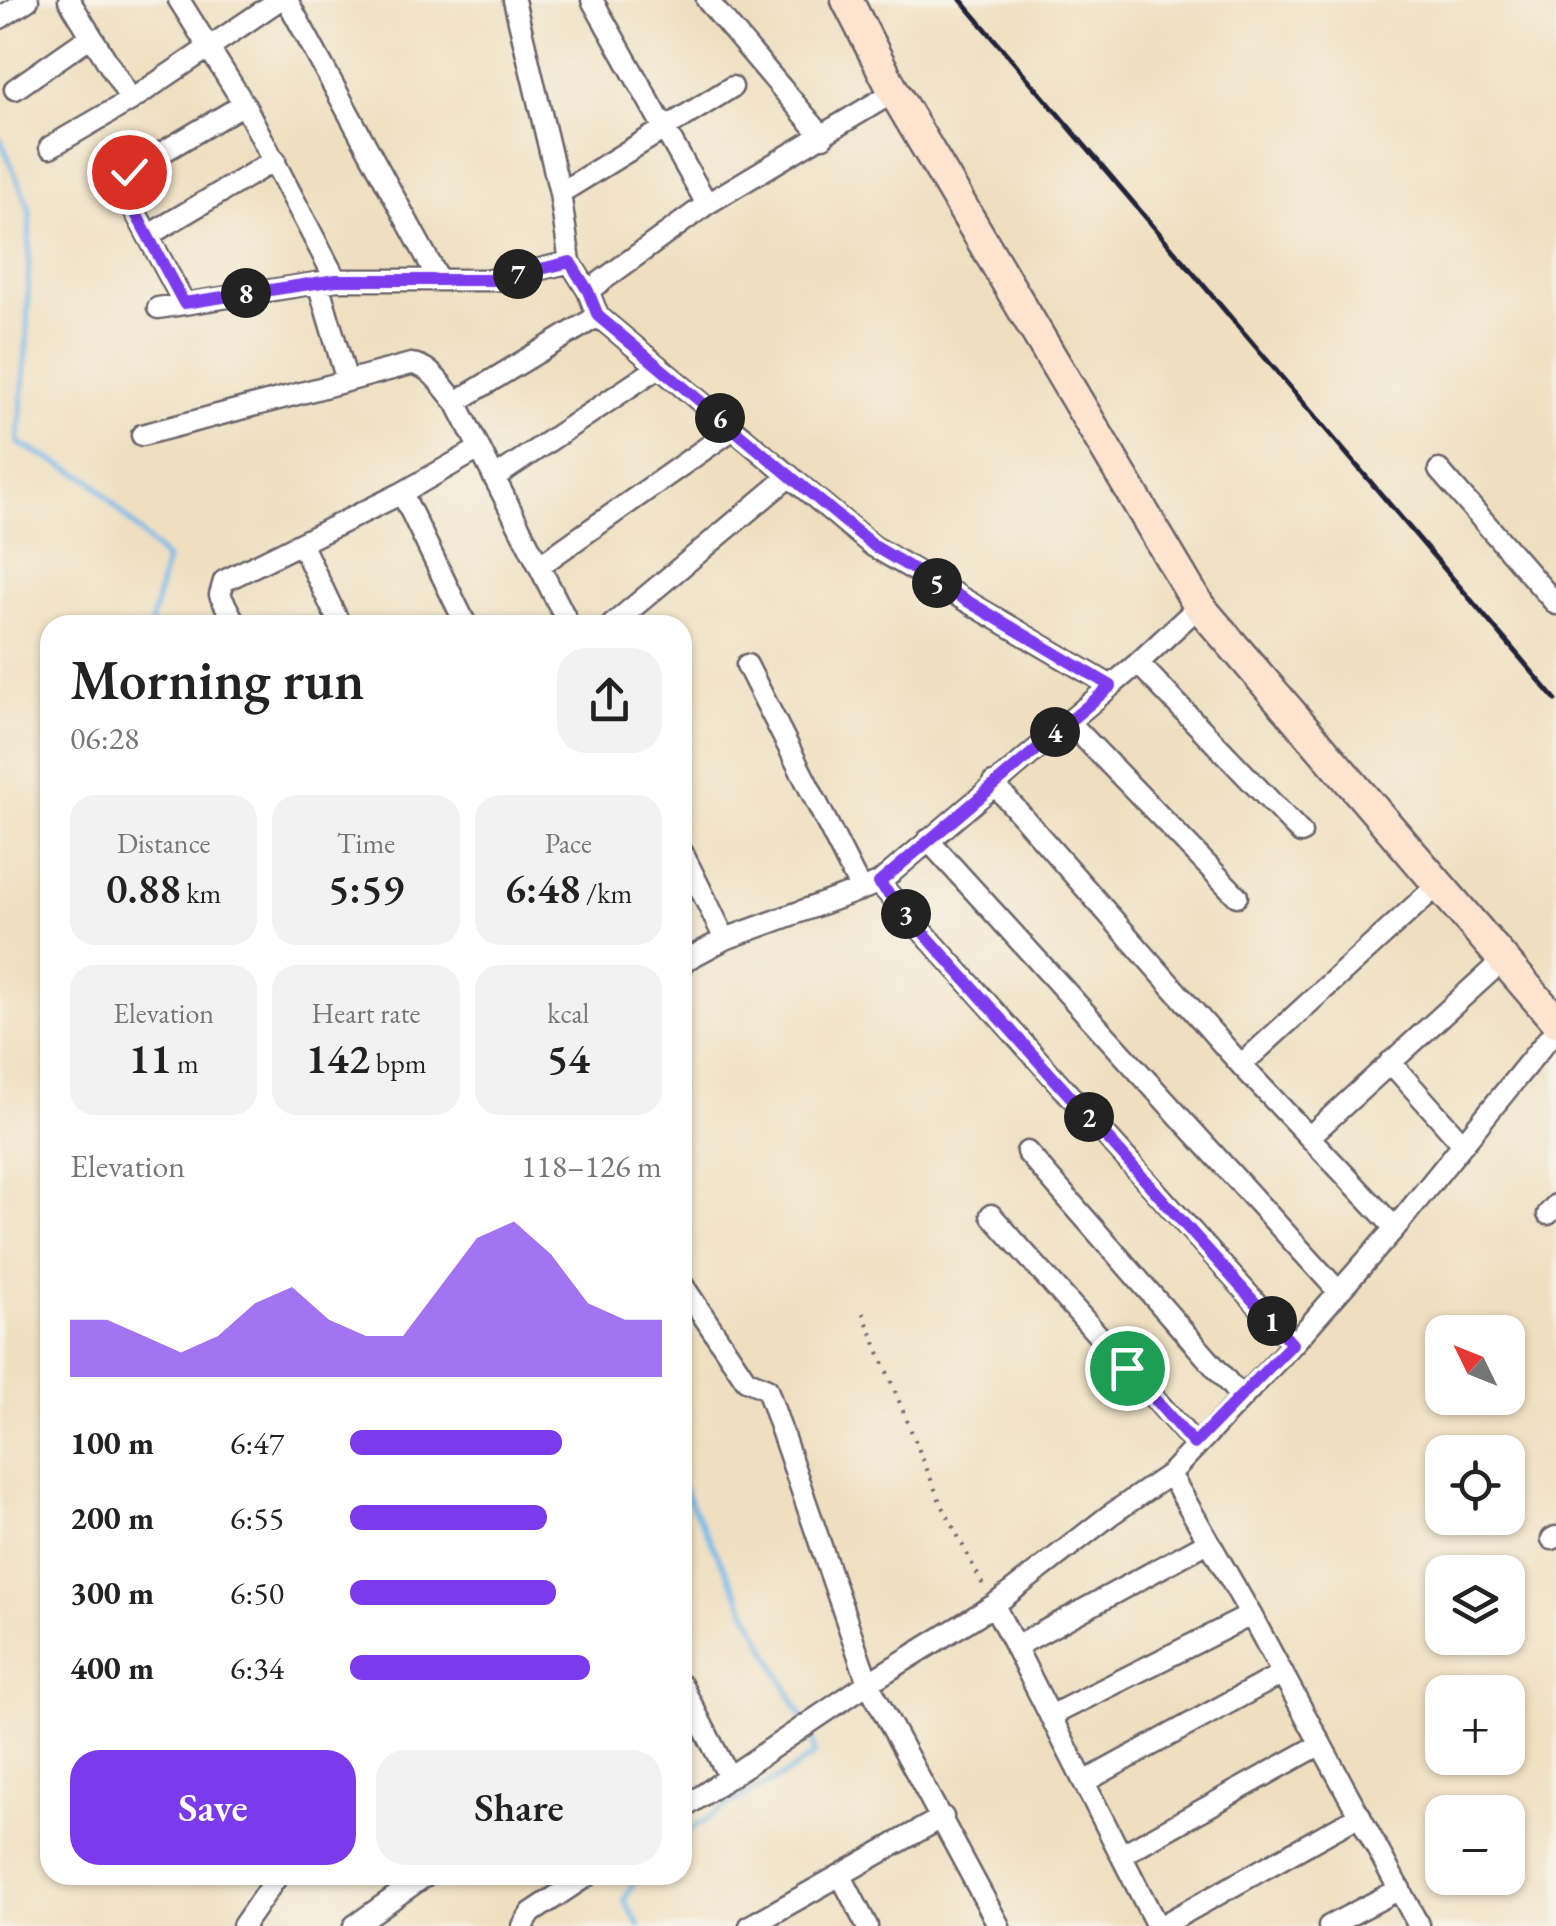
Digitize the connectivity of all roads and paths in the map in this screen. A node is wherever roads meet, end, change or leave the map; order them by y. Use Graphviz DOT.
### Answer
graph roads {
  1 [pos="28,0"];
  2 [pos="69,0"];
  3 [pos="179,0"];
  4 [pos="279,0"];
  5 [pos="287,0"];
  6 [pos="514,0"];
  7 [pos="592,0"];
  8 [pos="707,0"];
  9 [pos="846,0"];
  10 [pos="0,18"];
  11 [pos="91,36"];
  12 [pos="209,49"];
  13 [pos="732,87"];
  14 [pos="14,88"];
  15 [pos="894,92"];
  16 [pos="130,100"];
  17 [pos="244,104"];
  18 [pos="664,129"];
  19 [pos="822,136"];
  20 [pos="50,147"];
  21 [pos="275,160"];
  22 [pos="560,193"];
  23 [pos="706,204"];
  24 [pos="149,236"];
  25 [pos="570,262"];
  26 [pos="438,280"];
  27 [pos="327,281"];
  28 [pos="588,291"];
  29 [pos="184,303"];
  30 [pos="158,308"];
  31 [pos="598,316"];
  32 [pos="659,367"];
  33 [pos="347,381"];
  34 [pos="456,402"];
  35 [pos="733,429"];
  36 [pos="142,435"];
  37 [pos="479,449"];
  38 [pos="1439,470"];
  39 [pos="790,476"];
  40 [pos="494,478"];
  41 [pos="402,493"];
  42 [pos="301,543"];
  43 [pos="539,566"];
  44 [pos="1556,604"];
  45 [pos="1199,606"];
  46 [pos="231,615"];
  47 [pos="335,615"];
  48 [pos="461,615"];
  49 [pos="564,615"];
  50 [pos="624,615"];
  51 [pos="1138,662"];
  52 [pos="746,665"];
  53 [pos="1111,686"];
  54 [pos="1068,721"];
  55 [pos="993,784"];
  56 [pos="1301,833"];
  57 [pos="928,840"];
  58 [pos="692,872"];
  59 [pos="1439,884"];
  60 [pos="870,886"];
  61 [pos="1237,896"];
  62 [pos="726,939"];
  63 [pos="692,957"];
  64 [pos="1504,960"];
  65 [pos="1556,1025"];
  66 [pos="1390,1062"];
  67 [pos="1241,1064"];
  68 [pos="1309,1137"];
  69 [pos="1463,1144"];
  70 [pos="1027,1152"];
  71 [pos="991,1215"];
  72 [pos="1395,1228"];
  73 [pos="1338,1291"];
  74 [pos="692,1299"];
  75 [pos="863,1313"];
  76 [pos="1292,1344"];
  77 [pos="1241,1397"];
  78 [pos="1194,1444"];
  79 [pos="1170,1474"];
  80 [pos="1208,1542"];
  81 [pos="994,1605"];
  82 [pos="1252,1615"];
  83 [pos="1015,1647"];
  84 [pos="1283,1674"];
  85 [pos="868,1682"];
  86 [pos="1050,1716"];
  87 [pos="692,1717"];
  88 [pos="1321,1744"];
  89 [pos="729,1777"];
  90 [pos="1084,1782"];
  91 [pos="692,1802"];
  92 [pos="1360,1815"];
  93 [pos="943,1817"];
  94 [pos="1121,1855"];
  95 [pos="841,1876"];
  96 [pos="270,1885"];
  97 [pos="412,1885"];
  98 [pos="558,1885"];
  99 [pos="1400,1890"];
  100 [pos="241,1924"];
  101 [pos="754,1925"];
  102 [pos="354,1926"];
  103 [pos="523,1926"];
  104 [pos="867,1926"];
  105 [pos="999,1926"];
  106 [pos="1159,1926"];
  107 [pos="1329,1926"];
  108 [pos="1420,1926"];
  1 -- 10 [label="street"];
  2 -- 11 [label="street"];
  3 -- 12 [label="street"];
  4 -- 12 [label="street"];
  5 -- 26 [label="street"];
  6 -- 22 [label="street"];
  7 -- 18 [label="street"];
  8 -- 19 [label="street"];
  9 -- 15 [label="street"];
  11 -- 14 [label="street"];
  11 -- 16 [label="street"];
  12 -- 16 [label="street"];
  12 -- 17 [label="street"];
  13 -- 18 [label="street"];
  15 -- 19 [label="street"];
  15 -- 45 [label="street"];
  16 -- 20 [label="street"];
  17 -- 21 [label="street"];
  17 -- 24 [label="street"];
  18 -- 22 [label="street"];
  18 -- 23 [label="street"];
  19 -- 23 [label="street"];
  21 -- 24 [label="street"];
  21 -- 27 [label="street"];
  22 -- 25 [label="street"];
  23 -- 28 [label="street"];
  24 -- 29 [label="street"];
  25 -- 26 [label="street"];
  25 -- 28 [label="street"];
  26 -- 27 [label="street"];
  27 -- 29 [label="street"];
  27 -- 33 [label="street"];
  28 -- 31 [label="street"];
  29 -- 30 [label="street"];
  31 -- 32 [label="street"];
  31 -- 34 [label="street"];
  32 -- 35 [label="street"];
  32 -- 40 [label="street"];
  33 -- 34 [label="street"];
  33 -- 36 [label="street"];
  34 -- 37 [label="street"];
  35 -- 39 [label="street"];
  35 -- 43 [label="street"];
  37 -- 40 [label="street"];
  37 -- 41 [label="street"];
  38 -- 44 [label="street"];
  39 -- 50 [label="street"];
  39 -- 53 [label="street"];
  40 -- 43 [label="street"];
  41 -- 42 [label="street"];
  41 -- 48 [label="street"];
  42 -- 46 [label="street"];
  42 -- 47 [label="street"];
  43 -- 49 [label="street"];
  45 -- 51 [label="street"];
  45 -- 59 [label="street"];
  51 -- 53 [label="street"];
  51 -- 56 [label="street"];
  52 -- 60 [label="street"];
  53 -- 54 [label="street"];
  54 -- 55 [label="street"];
  54 -- 61 [label="street"];
  55 -- 57 [label="street"];
  55 -- 67 [label="street"];
  57 -- 60 [label="street"];
  57 -- 73 [label="street"];
  58 -- 62 [label="street"];
  59 -- 64 [label="street"];
  59 -- 67 [label="street"];
  60 -- 62 [label="street"];
  60 -- 76 [label="street"];
  62 -- 63 [label="street"];
  64 -- 65 [label="street"];
  64 -- 66 [label="street"];
  65 -- 69 [label="street"];
  66 -- 68 [label="street"];
  66 -- 69 [label="street"];
  67 -- 68 [label="street"];
  68 -- 72 [label="street"];
  69 -- 72 [label="street"];
  70 -- 77 [label="street"];
  71 -- 78 [label="street"];
  72 -- 73 [label="street"];
  73 -- 76 [label="street"];
  74 -- 85 [label="street"];
  75 -- 81 [label="path"];
  76 -- 77 [label="street"];
  77 -- 78 [label="street"];
  78 -- 79 [label="street"];
  79 -- 80 [label="street"];
  79 -- 81 [label="street"];
  80 -- 82 [label="street"];
  80 -- 83 [label="street"];
  81 -- 83 [label="street"];
  81 -- 85 [label="street"];
  82 -- 84 [label="street"];
  82 -- 86 [label="street"];
  83 -- 86 [label="street"];
  84 -- 88 [label="street"];
  84 -- 90 [label="street"];
  85 -- 89 [label="street"];
  85 -- 93 [label="street"];
  86 -- 90 [label="street"];
  87 -- 89 [label="street"];
  88 -- 92 [label="street"];
  88 -- 94 [label="street"];
  89 -- 91 [label="street"];
  90 -- 94 [label="street"];
  92 -- 99 [label="street"];
  92 -- 106 [label="street"];
  93 -- 95 [label="street"];
  93 -- 105 [label="street"];
  94 -- 106 [label="street"];
  95 -- 101 [label="street"];
  95 -- 104 [label="street"];
  96 -- 100 [label="street"];
  97 -- 102 [label="street"];
  98 -- 103 [label="street"];
  99 -- 107 [label="street"];
  99 -- 108 [label="street"];
}
